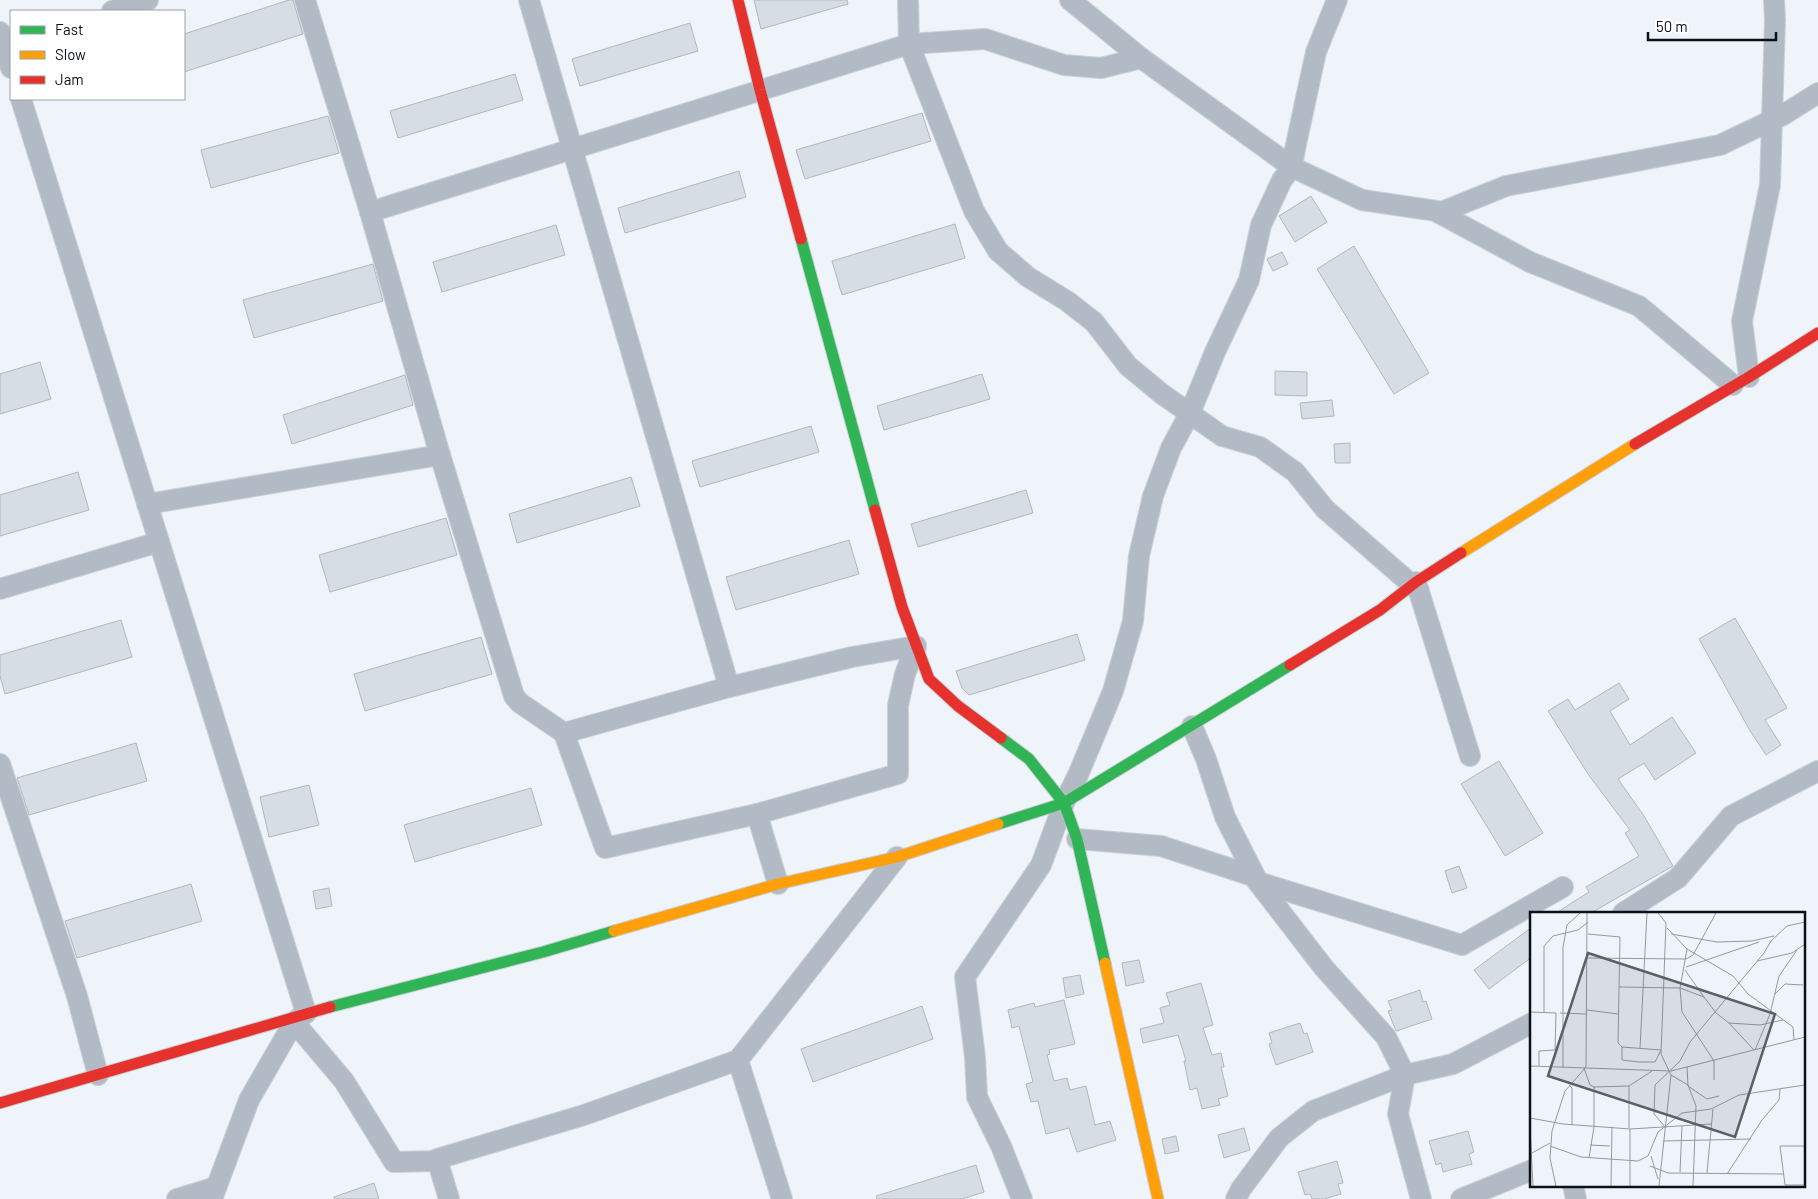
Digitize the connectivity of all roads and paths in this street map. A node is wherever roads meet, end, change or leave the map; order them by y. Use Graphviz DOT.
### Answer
graph roads {
  1 [pos="148,0"];
  2 [pos="305,0"];
  3 [pos="529,0"];
  4 [pos="738,0"];
  5 [pos="908,0"];
  6 [pos="1070,0"];
  7 [pos="1336,0"];
  8 [pos="1774,0"];
  9 [pos="115,10"];
  10 [pos="5,40"];
  11 [pos="909,44"];
  12 [pos="1141,58"];
  13 [pos="10,63"];
  14 [pos="760,90"];
  15 [pos="1818,93"];
  16 [pos="21,100"];
  17 [pos="1772,120"];
  18 [pos="573,149"];
  19 [pos="1292,167"];
  20 [pos="370,212"];
  21 [pos="1439,213"];
  22 [pos="1818,333"];
  23 [pos="1741,381"];
  24 [pos="1190,413"];
  25 [pos="440,455"];
  26 [pos="147,504"];
  27 [pos="159,542"];
  28 [pos="1415,587"];
  29 [pos="0,590"];
  30 [pos="916,646"];
  31 [pos="729,686"];
  32 [pos="1192,726"];
  33 [pos="564,733"];
  34 [pos="1470,756"];
  35 [pos="0,764"];
  36 [pos="1818,771"];
  37 [pos="1064,803"];
  38 [pos="757,814"];
  39 [pos="1077,839"];
  40 [pos="897,857"];
  41 [pos="1258,882"];
  42 [pos="778,884"];
  43 [pos="1563,887"];
  44 [pos="1625,912"];
  45 [pos="300,1017"];
  46 [pos="1530,1024"];
  47 [pos="738,1060"];
  48 [pos="98,1075"];
  49 [pos="1404,1075"];
  50 [pos="0,1103"];
  51 [pos="437,1161"];
  52 [pos="1530,1171"];
  53 [pos="1573,1186"];
  54 [pos="214,1193"];
  55 [pos="177,1199"];
  56 [pos="449,1199"];
  57 [pos="782,1199"];
  58 [pos="1022,1199"];
  59 [pos="1158,1199"];
  60 [pos="1236,1199"];
  61 [pos="1421,1199"];
  62 [pos="1461,1199"];
  63 [pos="1576,1199"];
  1 -- 9 [label="street"];
  2 -- 20 [label="street"];
  3 -- 18 [label="street"];
  4 -- 14 [label="street"];
  5 -- 11 [label="street"];
  6 -- 12 [label="street"];
  7 -- 19 [label="street"];
  8 -- 17 [label="street"];
  10 -- 13 [label="street"];
  11 -- 12 [label="street"];
  11 -- 14 [label="street"];
  11 -- 24 [label="street"];
  12 -- 19 [label="street"];
  14 -- 18 [label="street"];
  14 -- 30 [label="street"];
  15 -- 17 [label="street"];
  16 -- 26 [label="street"];
  17 -- 21 [label="street"];
  17 -- 23 [label="street"];
  18 -- 20 [label="street"];
  18 -- 31 [label="street"];
  19 -- 21 [label="street"];
  19 -- 24 [label="street"];
  20 -- 25 [label="street"];
  21 -- 23 [label="street"];
  22 -- 23 [label="street"];
  23 -- 28 [label="street"];
  24 -- 28 [label="street"];
  24 -- 37 [label="street"];
  25 -- 26 [label="street"];
  25 -- 33 [label="street"];
  26 -- 27 [label="street"];
  27 -- 29 [label="street"];
  27 -- 45 [label="street"];
  28 -- 32 [label="street"];
  28 -- 34 [label="street"];
  30 -- 31 [label="street"];
  30 -- 37 [label="street"];
  30 -- 38 [label="street"];
  31 -- 33 [label="street"];
  32 -- 37 [label="street"];
  32 -- 41 [label="street"];
  33 -- 38 [label="street"];
  35 -- 48 [label="street"];
  36 -- 44 [label="street"];
  37 -- 39 [label="street"];
  37 -- 40 [label="street"];
  37 -- 58 [label="street"];
  38 -- 42 [label="street"];
  39 -- 41 [label="street"];
  39 -- 59 [label="street"];
  40 -- 42 [label="street"];
  40 -- 47 [label="street"];
  41 -- 43 [label="street"];
  41 -- 49 [label="street"];
  42 -- 45 [label="street"];
  45 -- 48 [label="street"];
  45 -- 51 [label="street"];
  45 -- 54 [label="street"];
  46 -- 49 [label="street"];
  47 -- 51 [label="street"];
  47 -- 57 [label="street"];
  48 -- 50 [label="street"];
  49 -- 60 [label="street"];
  49 -- 61 [label="street"];
  51 -- 56 [label="street"];
  52 -- 62 [label="street"];
  53 -- 63 [label="street"];
  54 -- 55 [label="street"];
}
